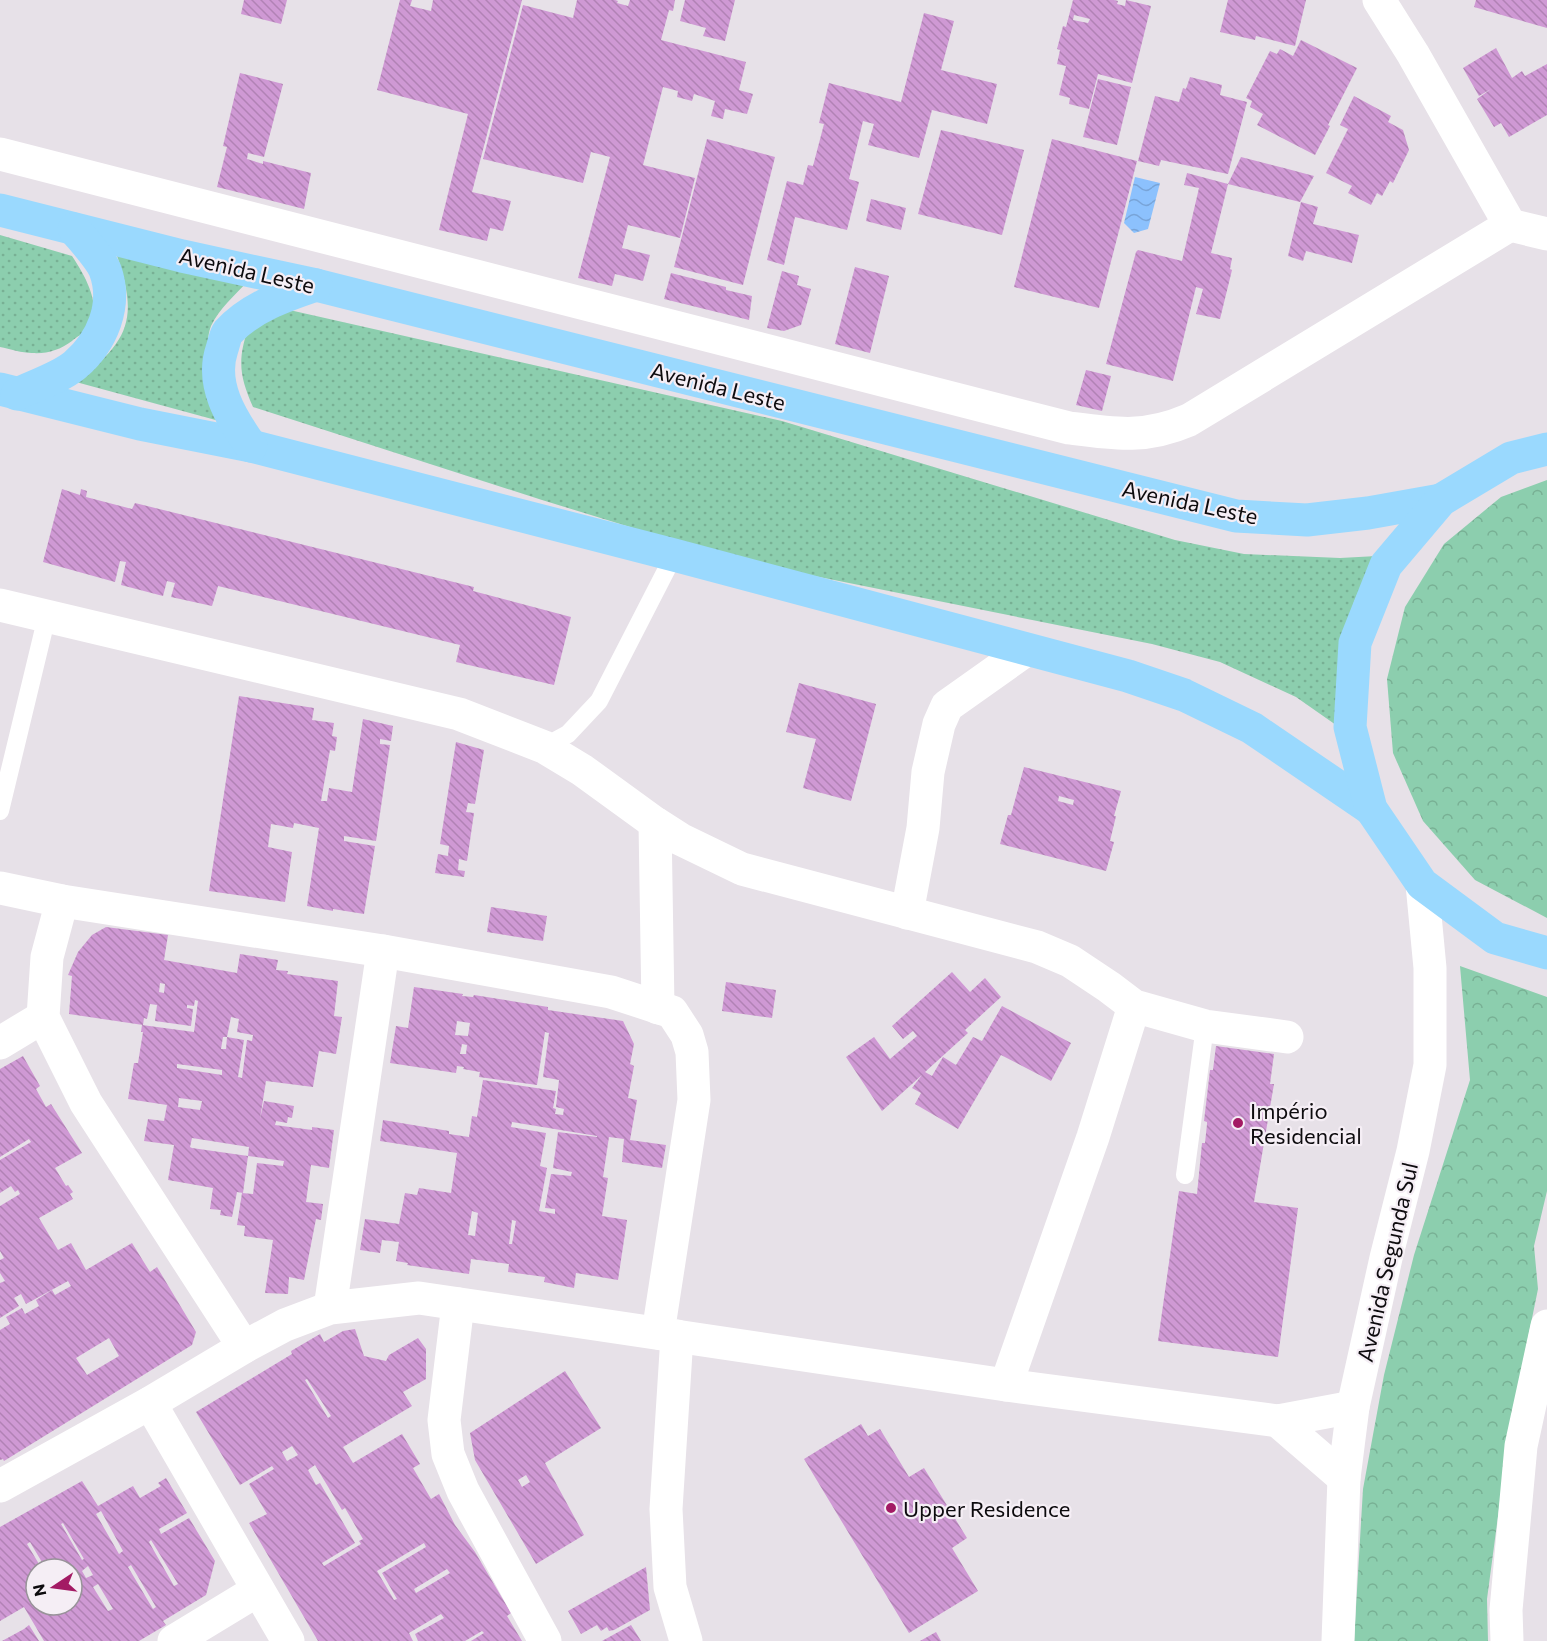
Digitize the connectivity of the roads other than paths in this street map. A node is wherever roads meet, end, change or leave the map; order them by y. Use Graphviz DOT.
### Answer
graph roads {
  1 [pos="1378,0"];
  2 [pos="0,154"];
  3 [pos="0,210"];
  4 [pos="1510,225"];
  5 [pos="74,229"];
  6 [pos="1547,234"];
  7 [pos="316,285"];
  8 [pos="9,391"];
  9 [pos="251,446"];
  10 [pos="1547,449"];
  11 [pos="1441,500"];
  12 [pos="674,555"];
  13 [pos="0,605"];
  14 [pos="46,616"];
  15 [pos="1026,650"];
  16 [pos="544,747"];
  17 [pos="1371,809"];
  18 [pos="0,811"];
  19 [pos="655,823"];
  20 [pos="1422,884"];
  21 [pos="0,888"];
  22 [pos="62,901"];
  23 [pos="907,914"];
  24 [pos="383,951"];
  25 [pos="1547,953"];
  26 [pos="1134,1006"];
  27 [pos="658,1008"];
  28 [pos="43,1017"];
  29 [pos="1205,1026"];
  30 [pos="1287,1037"];
  31 [pos="0,1043"];
  32 [pos="1185,1175"];
  33 [pos="458,1304"];
  34 [pos="330,1308"];
  35 [pos="1547,1326"];
  36 [pos="668,1334"];
  37 [pos="244,1347"];
  38 [pos="1006,1385"];
  39 [pos="150,1403"];
  40 [pos="1353,1407"];
  41 [pos="1278,1421"];
  42 [pos="1344,1478"];
  43 [pos="0,1486"];
  44 [pos="258,1590"];
  45 [pos="174,1641"];
  46 [pos="288,1641"];
  47 [pos="545,1641"];
  48 [pos="686,1641"];
  49 [pos="1338,1641"];
  50 [pos="1507,1641"];
  1 -- 4 [label="street"];
  2 -- 4 [label="street"];
  3 -- 5 [label="main road, Avenida Leste"];
  4 -- 6 [label="street"];
  5 -- 7 [label="main road, Avenida Leste"];
  5 -- 8 [label="main road"];
  7 -- 9 [label="main road"];
  7 -- 11 [label="main road, Avenida Leste"];
  8 -- 9 [label="main road"];
  9 -- 12 [label="main road"];
  10 -- 11 [label="main road"];
  11 -- 17 [label="main road"];
  12 -- 15 [label="main road"];
  12 -- 16 [label="lane"];
  13 -- 14 [label="street"];
  14 -- 16 [label="street"];
  14 -- 18 [label="lane"];
  15 -- 17 [label="main road"];
  15 -- 23 [label="street"];
  16 -- 19 [label="street"];
  17 -- 20 [label="main road"];
  19 -- 23 [label="street"];
  19 -- 27 [label="street"];
  20 -- 25 [label="main road"];
  20 -- 40 [label="street, Avenida Segunda Sul"];
  21 -- 22 [label="street"];
  22 -- 24 [label="street"];
  22 -- 28 [label="street"];
  23 -- 26 [label="street"];
  24 -- 27 [label="street"];
  24 -- 34 [label="street"];
  26 -- 29 [label="street"];
  26 -- 38 [label="street"];
  27 -- 36 [label="street"];
  28 -- 31 [label="street"];
  28 -- 37 [label="street"];
  29 -- 30 [label="street"];
  29 -- 32 [label="lane"];
  33 -- 34 [label="street"];
  33 -- 36 [label="street"];
  33 -- 47 [label="street"];
  34 -- 37 [label="street"];
  35 -- 50 [label="street"];
  36 -- 38 [label="street"];
  36 -- 48 [label="street"];
  37 -- 39 [label="street"];
  38 -- 41 [label="street"];
  39 -- 43 [label="street"];
  39 -- 44 [label="street"];
  40 -- 41 [label="street"];
  40 -- 42 [label="street, Avenida Segunda Sul"];
  41 -- 42 [label="street"];
  42 -- 49 [label="street, Avenida Segunda Sul"];
  44 -- 45 [label="street"];
  44 -- 46 [label="street"];
}
